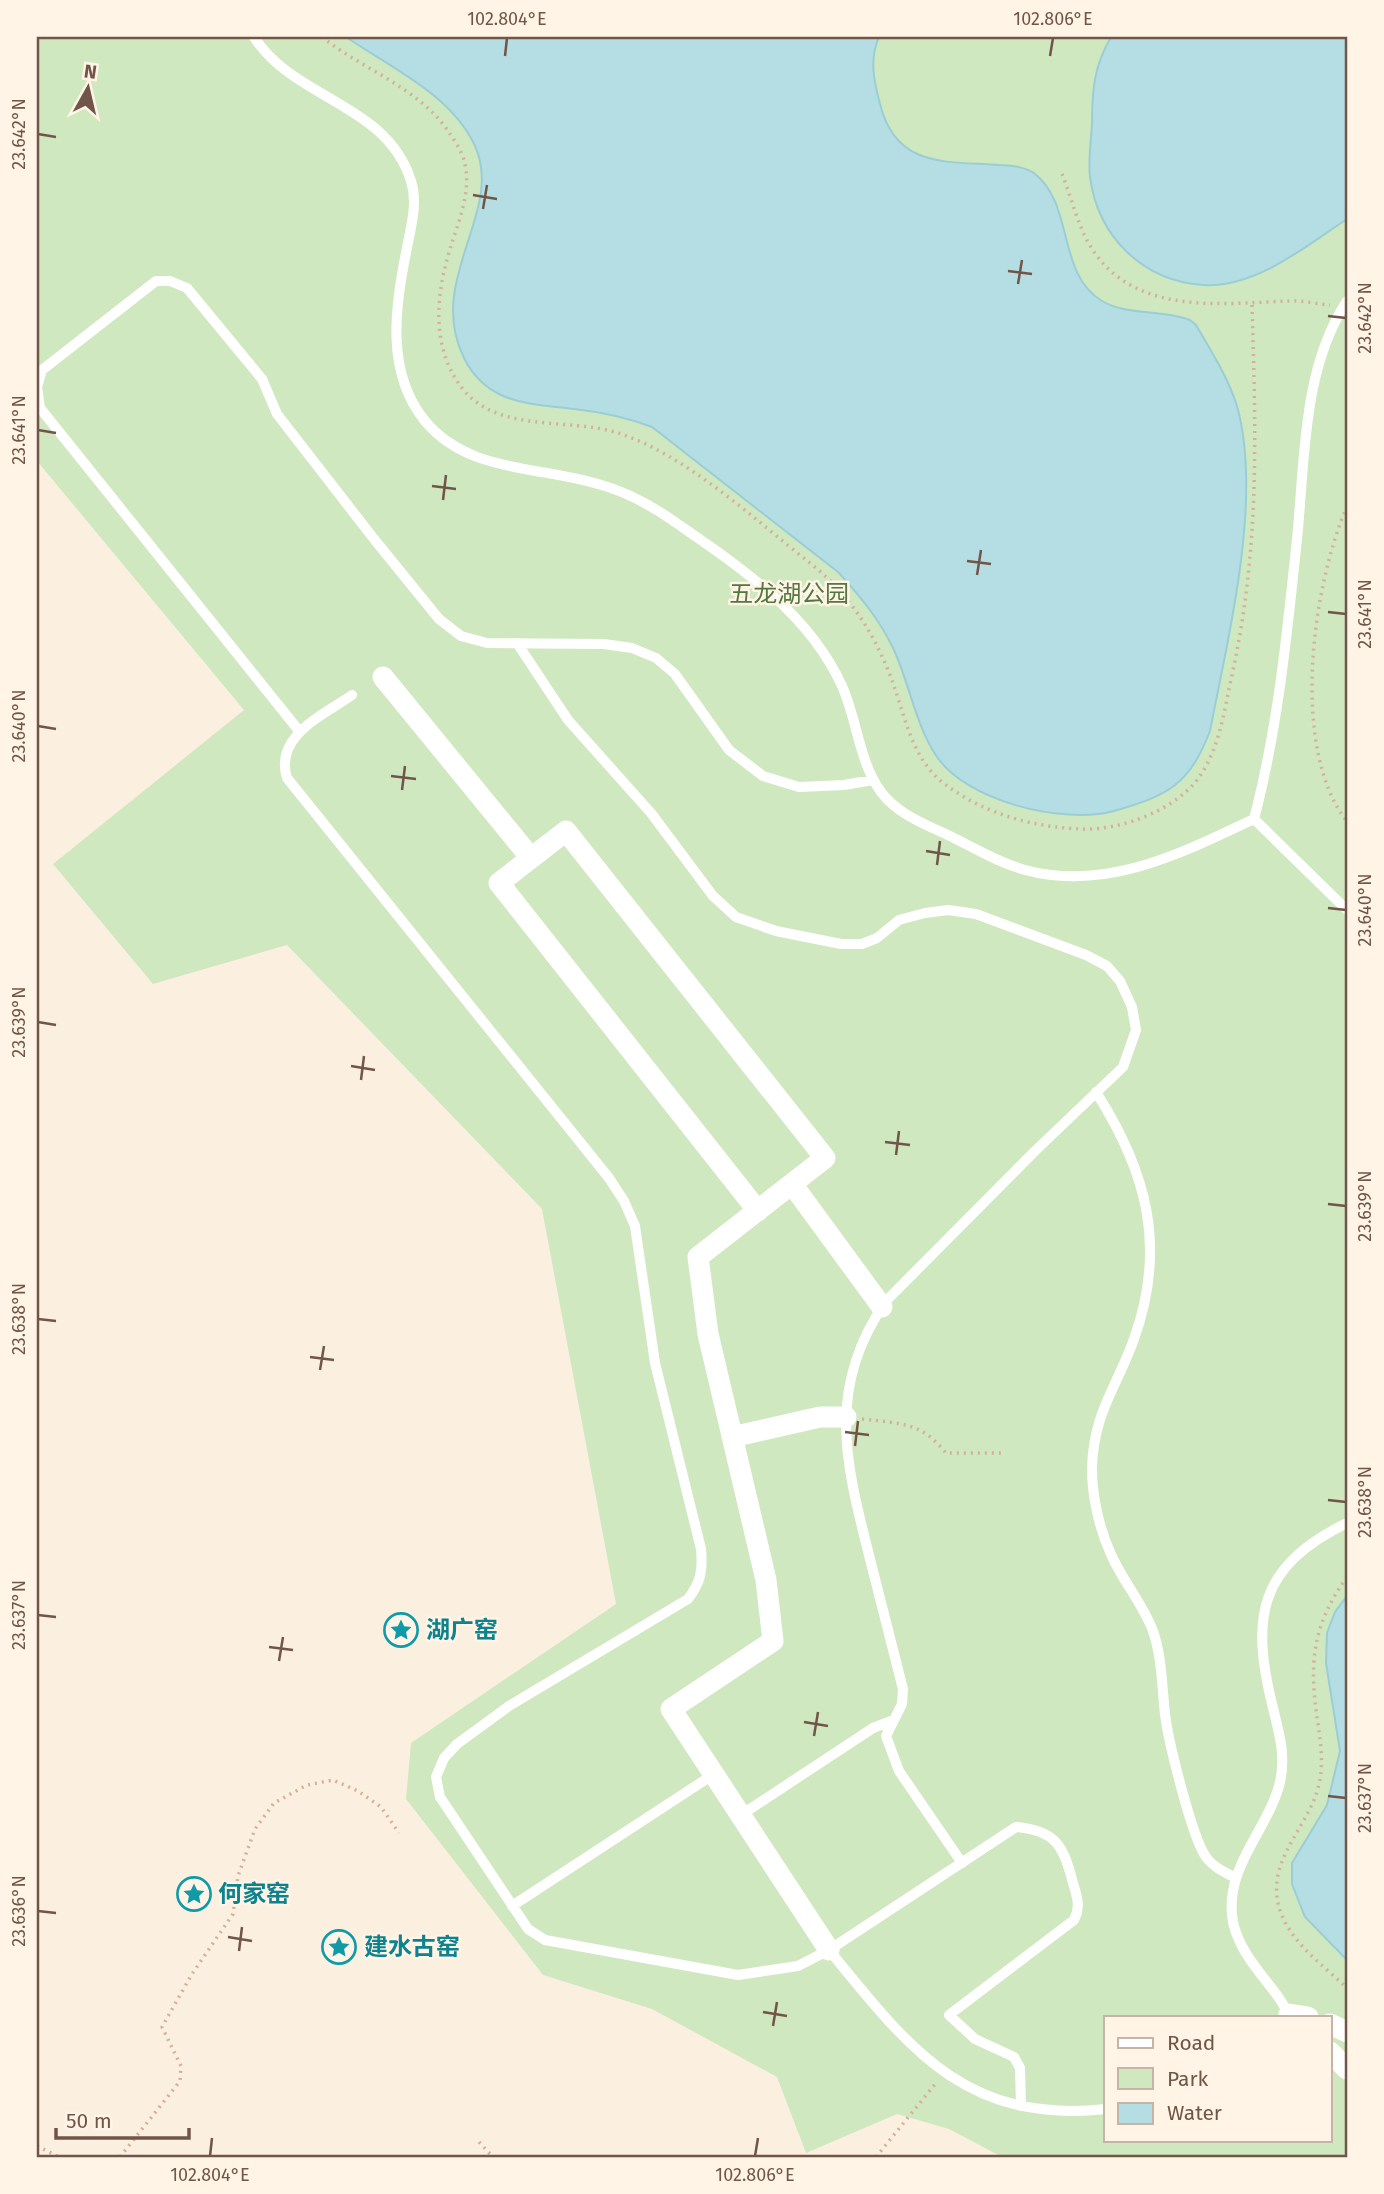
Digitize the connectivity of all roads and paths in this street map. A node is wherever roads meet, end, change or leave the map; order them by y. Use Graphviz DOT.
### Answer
graph roads {
  1 [pos="254,37"];
  2 [pos="322,37"];
  3 [pos="1062,174"];
  4 [pos="1345,304"];
  5 [pos="1252,305"];
  6 [pos="1347,506"];
  7 [pos="517,643"];
  8 [pos="383,677"];
  9 [pos="352,695"];
  10 [pos="300,732"];
  11 [pos="873,779"];
  12 [pos="1254,820"];
  13 [pos="1347,822"];
  14 [pos="531,858"];
  15 [pos="1347,910"];
  16 [pos="1097,1092"];
  17 [pos="792,1184"];
  18 [pos="758,1211"];
  19 [pos="882,1307"];
  20 [pos="846,1417"];
  21 [pos="732,1437"];
  22 [pos="1004,1453"];
  23 [pos="1347,1523"];
  24 [pos="1347,1577"];
  25 [pos="891,1721"];
  26 [pos="714,1774"];
  27 [pos="741,1815"];
  28 [pos="399,1833"];
  29 [pos="962,1863"];
  30 [pos="1236,1878"];
  31 [pos="512,1906"];
  32 [pos="829,1950"];
  33 [pos="1347,1988"];
  34 [pos="1294,2016"];
  35 [pos="1332,2054"];
  36 [pos="1347,2069"];
  37 [pos="944,2073"];
  38 [pos="1021,2106"];
  39 [pos="1104,2109"];
  40 [pos="478,2141"];
  41 [pos="37,2146"];
  42 [pos="59,2157"];
  43 [pos="120,2157"];
  44 [pos="492,2157"];
  45 [pos="876,2157"];
  1 -- 11 [label="lane"];
  2 -- 5 [label="path"];
  3 -- 5 [label="path"];
  4 -- 5 [label="path"];
  4 -- 12 [label="lane"];
  6 -- 13 [label="path"];
  7 -- 10 [label="lane"];
  7 -- 11 [label="lane"];
  7 -- 16 [label="lane"];
  8 -- 14 [label="street"];
  9 -- 10 [label="lane"];
  10 -- 31 [label="lane"];
  11 -- 12 [label="lane"];
  12 -- 15 [label="lane"];
  14 -- 17 [label="street"];
  14 -- 18 [label="street"];
  16 -- 19 [label="lane"];
  16 -- 30 [label="lane"];
  17 -- 18 [label="street"];
  17 -- 19 [label="street"];
  18 -- 21 [label="street"];
  19 -- 20 [label="lane"];
  20 -- 21 [label="street"];
  20 -- 22 [label="path"];
  20 -- 25 [label="lane"];
  21 -- 26 [label="street"];
  23 -- 30 [label="lane"];
  24 -- 33 [label="path"];
  25 -- 27 [label="lane"];
  25 -- 29 [label="lane"];
  26 -- 27 [label="street"];
  26 -- 31 [label="lane"];
  27 -- 32 [label="street"];
  28 -- 43 [label="path"];
  29 -- 32 [label="lane"];
  29 -- 38 [label="lane"];
  30 -- 34 [label="lane"];
  31 -- 32 [label="lane"];
  32 -- 37 [label="lane"];
  35 -- 36 [label="street"];
  37 -- 38 [label="lane"];
  37 -- 45 [label="path"];
  38 -- 39 [label="lane"];
  40 -- 44 [label="path"];
  41 -- 42 [label="path"];
}
